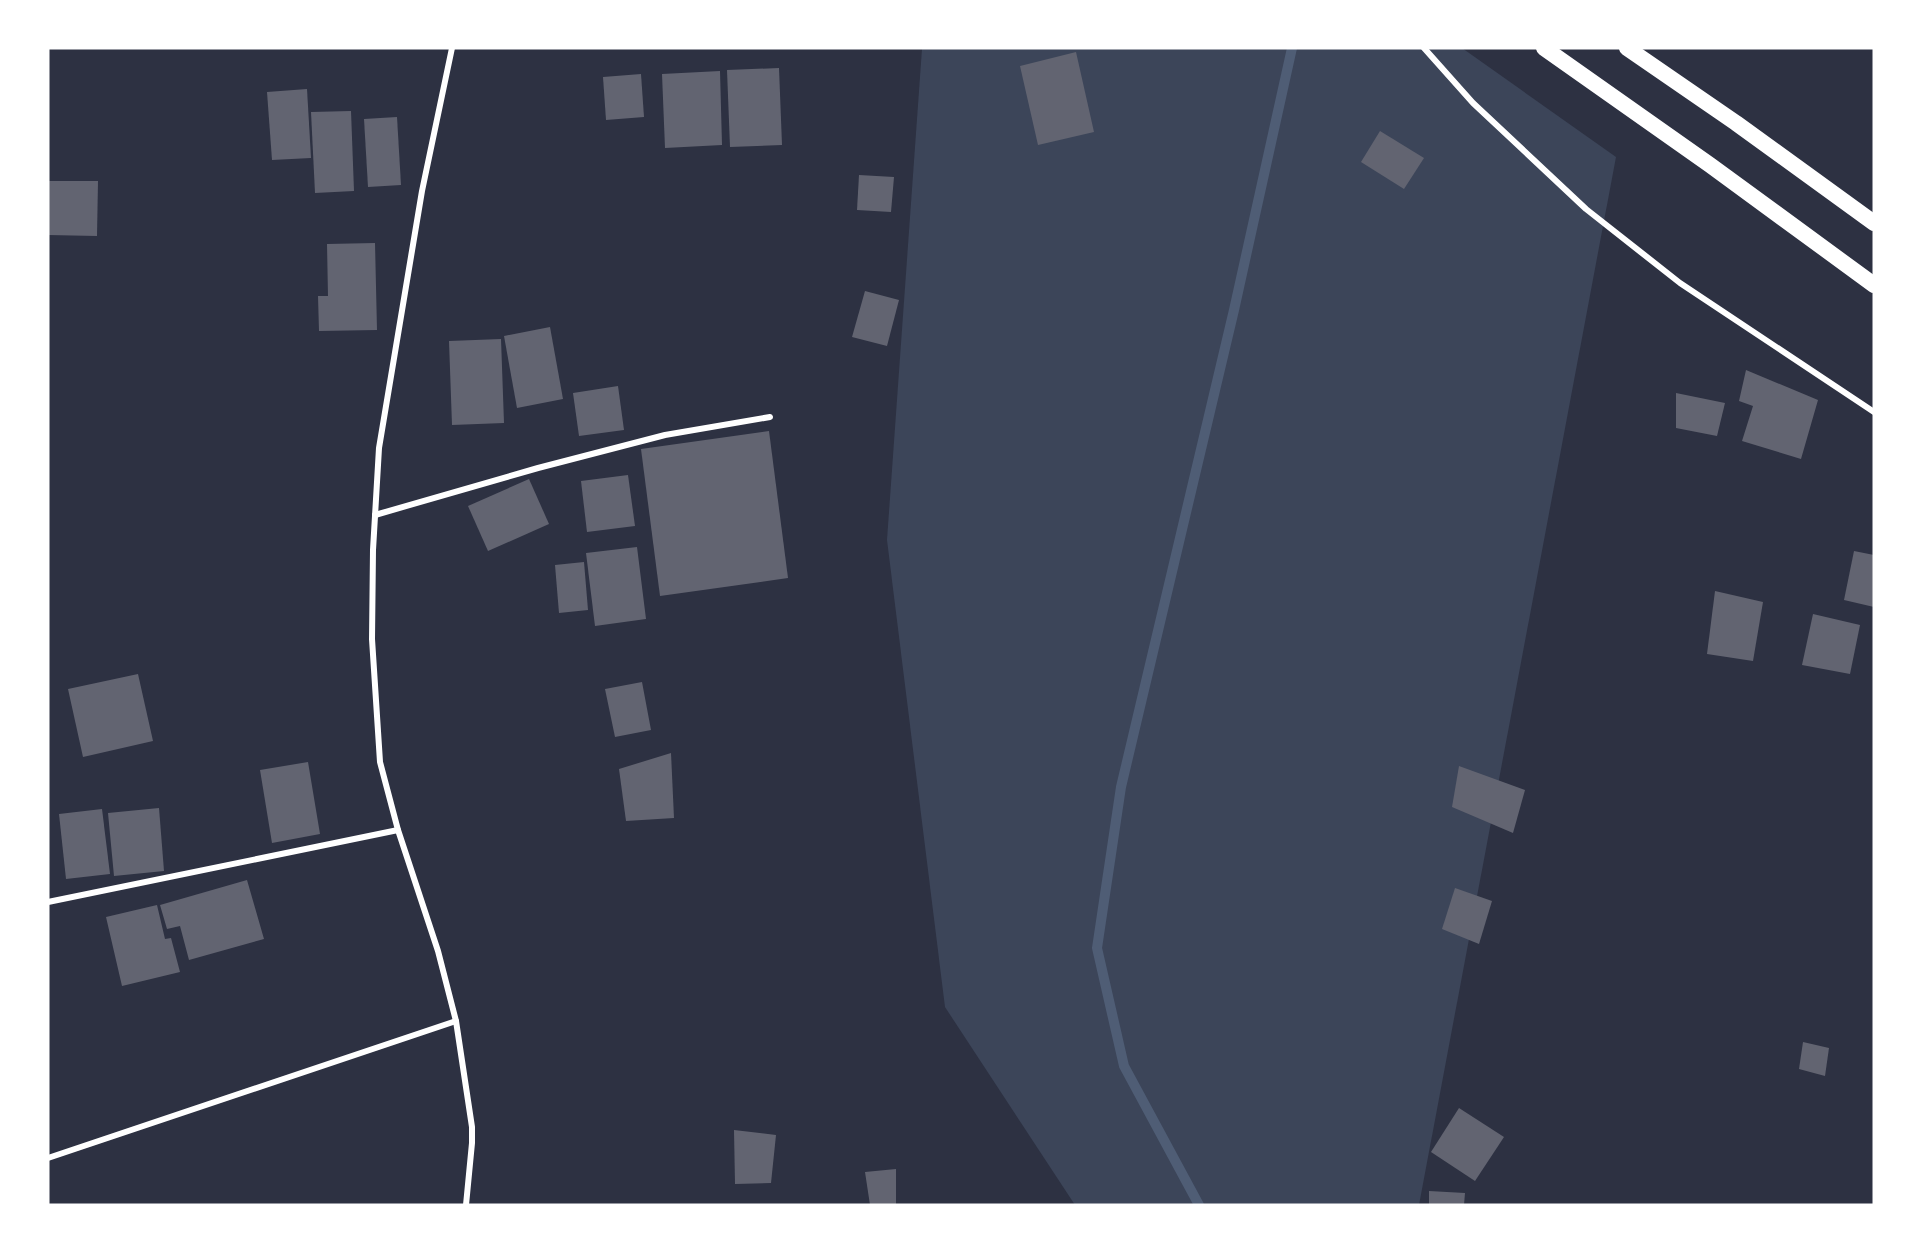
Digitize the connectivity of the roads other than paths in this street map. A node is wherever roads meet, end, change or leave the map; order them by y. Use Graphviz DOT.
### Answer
graph roads {
  1 [pos="452,48"];
  2 [pos="1424,48"];
  3 [pos="1544,48"];
  4 [pos="1628,48"];
  5 [pos="1874,223"];
  6 [pos="1874,285"];
  7 [pos="1874,412"];
  8 [pos="770,417"];
  9 [pos="375,515"];
  10 [pos="398,830"];
  11 [pos="48,902"];
  12 [pos="456,1021"];
  13 [pos="48,1158"];
  14 [pos="466,1205"];
  1 -- 9 [label="street"];
  2 -- 7 [label="street"];
  3 -- 6 [label="highway"];
  4 -- 5 [label="highway"];
  8 -- 9 [label="street"];
  9 -- 10 [label="street"];
  10 -- 11 [label="street"];
  10 -- 12 [label="street"];
  12 -- 13 [label="street"];
  12 -- 14 [label="street"];
}
